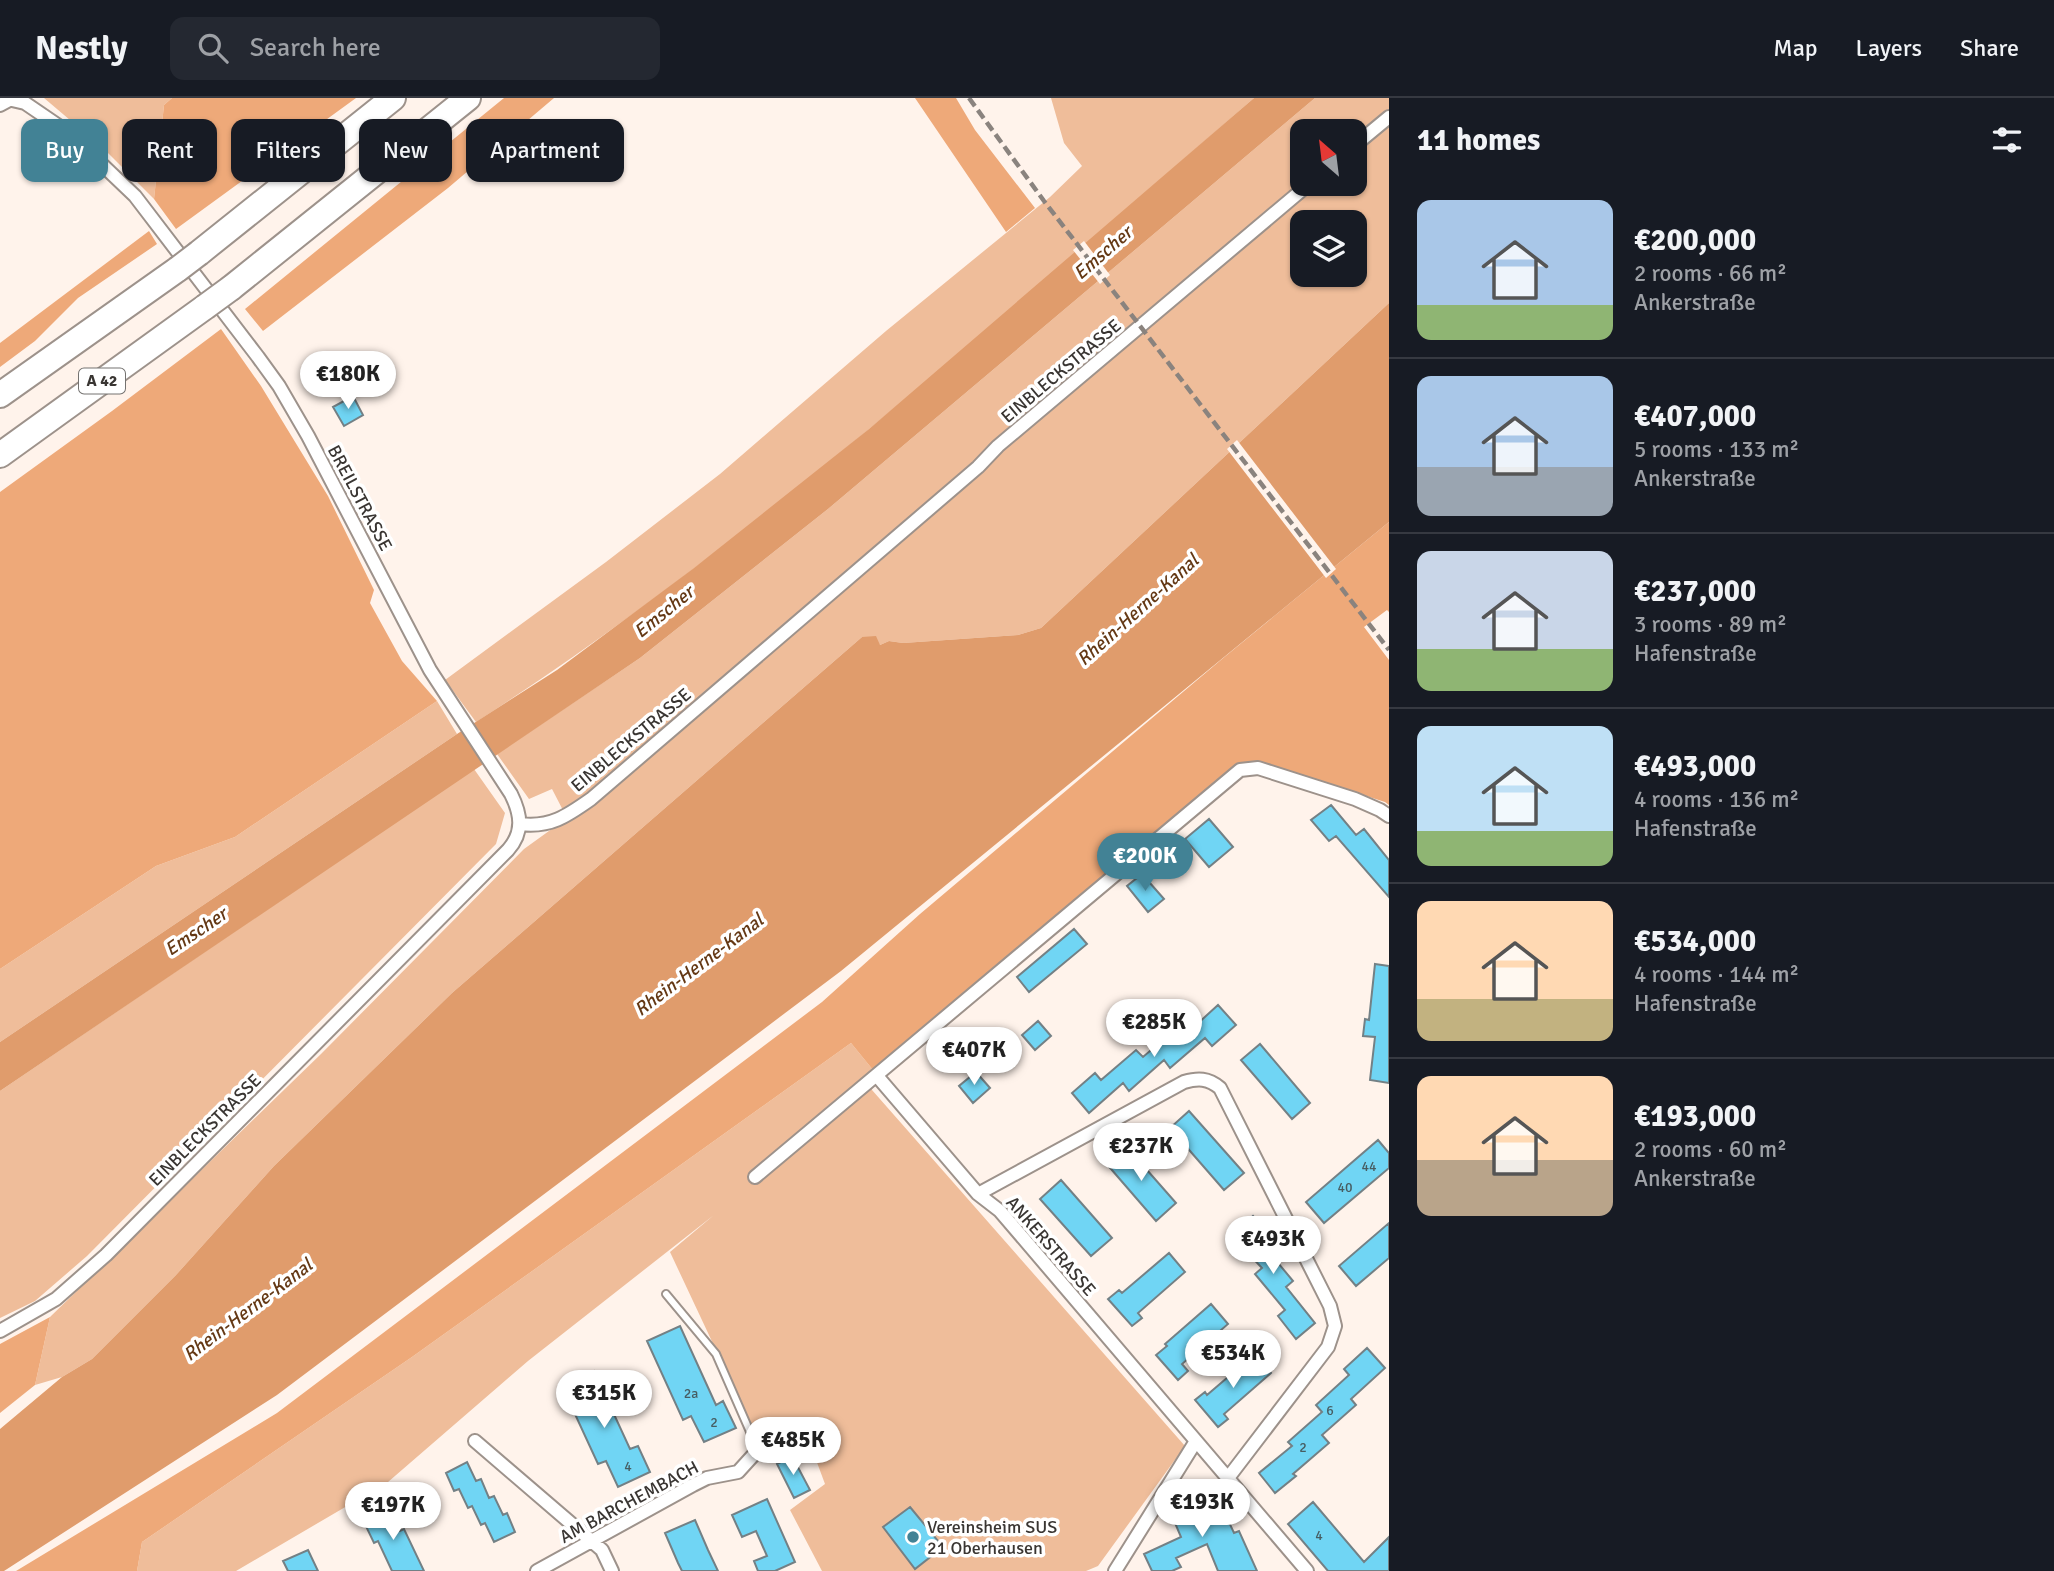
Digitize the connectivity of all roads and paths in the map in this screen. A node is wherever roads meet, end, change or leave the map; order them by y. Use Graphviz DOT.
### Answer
graph roads {
  1 [pos="393,98"];
  2 [pos="468,98"];
  3 [pos="8,101"];
  4 [pos="1389,117"];
  5 [pos="1367,135"];
  6 [pos="1296,196"];
  7 [pos="0,395"];
  8 [pos="0,456"];
  9 [pos="1389,816"];
  10 [pos="520,824"];
  11 [pos="877,1076"];
  12 [pos="755,1177"];
  13 [pos="978,1194"];
  14 [pos="666,1294"];
  15 [pos="0,1331"];
  16 [pos="475,1441"];
  17 [pos="1196,1441"];
  18 [pos="758,1450"];
  19 [pos="1228,1478"];
  20 [pos="591,1541"];
  21 [pos="537,1571"];
  22 [pos="612,1571"];
  23 [pos="1115,1571"];
  24 [pos="1307,1571"];
  1 -- 7 [label="highway, A 42, bridge"];
  2 -- 8 [label="highway, A 42, bridge"];
  3 -- 10 [label="street, BREILSTRASSE"];
  4 -- 5 [label="street"];
  6 -- 10 [label="street, EINBLECKSTRASSE"];
  9 -- 11 [label="street"];
  10 -- 15 [label="street, EINBLECKSTRASSE"];
  11 -- 12 [label="street"];
  11 -- 13 [label="street, ANKERSTRASSE"];
  13 -- 17 [label="street, ANKERSTRASSE"];
  13 -- 19 [label="street"];
  14 -- 18 [label="lane, AM BARCHEMBACH"];
  16 -- 20 [label="street"];
  17 -- 19 [label="street, ANKERSTRASSE"];
  17 -- 23 [label="street"];
  18 -- 20 [label="street, AM BARCHEMBACH"];
  19 -- 24 [label="street, ANKERSTRASSE"];
  20 -- 21 [label="street, AM BARCHEMBACH"];
  20 -- 22 [label="street"];
}
